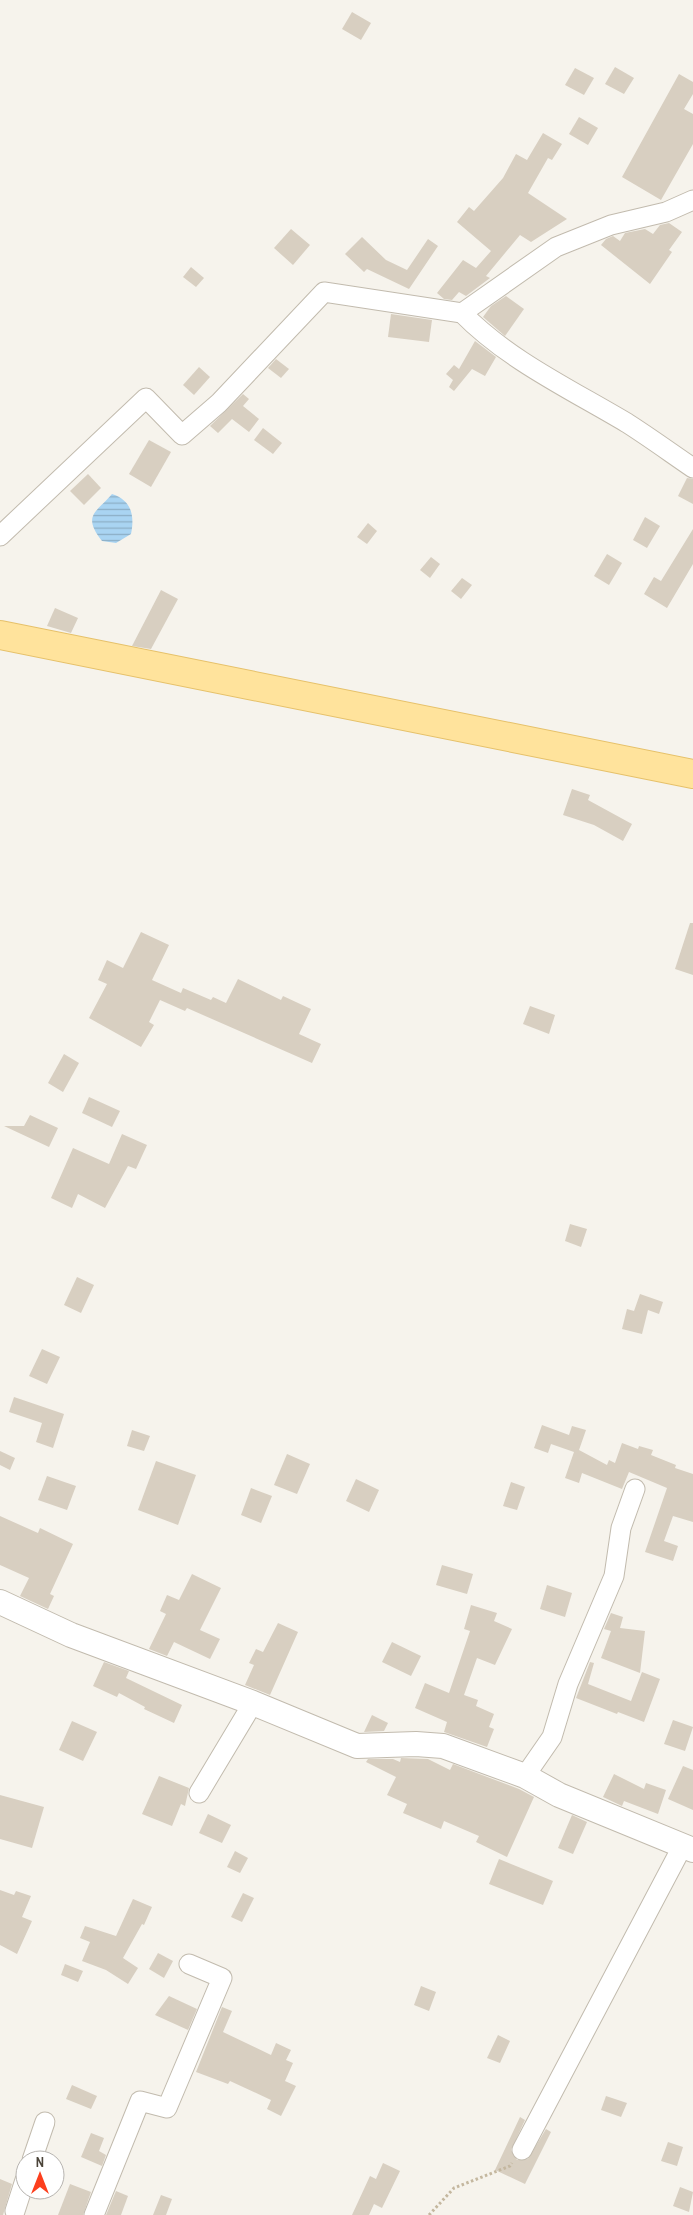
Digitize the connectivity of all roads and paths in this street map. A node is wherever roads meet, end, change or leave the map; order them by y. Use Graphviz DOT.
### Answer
graph roads {
  1 [pos="693,200"];
  2 [pos="462,313"];
  3 [pos="693,468"];
  4 [pos="0,536"];
  5 [pos="0,635"];
  6 [pos="0,653"];
  7 [pos="693,774"];
  8 [pos="693,792"];
  9 [pos="635,1489"];
  10 [pos="0,1602"];
  11 [pos="253,1703"];
  12 [pos="525,1776"];
  13 [pos="199,1793"];
  14 [pos="688,1848"];
  15 [pos="189,1964"];
  16 [pos="45,2122"];
  17 [pos="35,2150"];
  18 [pos="522,2150"];
  19 [pos="15,2199"];
  20 [pos="9,2210"];
  21 [pos="94,2215"];
  22 [pos="429,2215"];
  1 -- 2 [label="street"];
  2 -- 3 [label="street"];
  2 -- 4 [label="street"];
  5 -- 7 [label="main road"];
  6 -- 8 [label="main road"];
  9 -- 12 [label="street"];
  10 -- 11 [label="street"];
  11 -- 12 [label="street"];
  11 -- 13 [label="street"];
  12 -- 14 [label="street"];
  14 -- 18 [label="street"];
  15 -- 21 [label="street"];
  16 -- 17 [label="street"];
  18 -- 22 [label="path"];
  19 -- 20 [label="street"];
}
